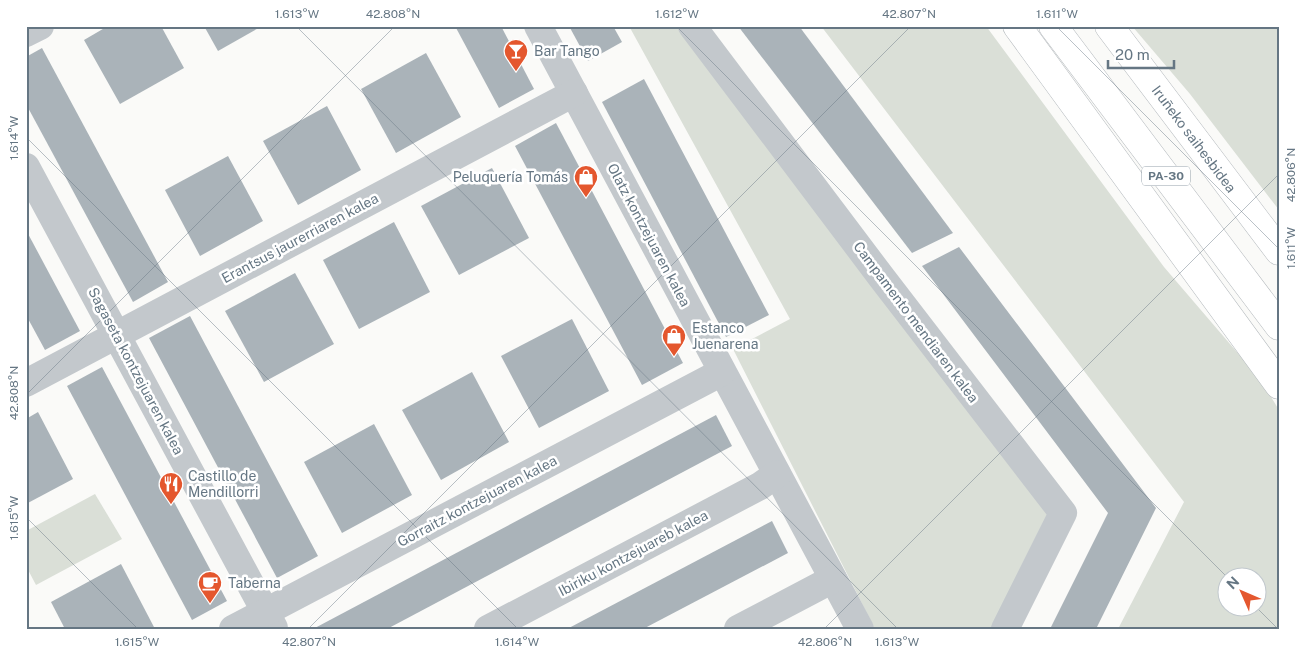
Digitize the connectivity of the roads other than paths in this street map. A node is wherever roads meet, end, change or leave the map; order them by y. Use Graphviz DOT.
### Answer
graph roads {
  1 [pos="40,26"];
  2 [pos="538,26"];
  3 [pos="692,26"];
  4 [pos="1017,26"];
  5 [pos="1052,26"];
  6 [pos="1109,26"];
  7 [pos="26,33"];
  8 [pos="574,93"];
  9 [pos="26,167"];
  10 [pos="1279,252"];
  11 [pos="1279,326"];
  12 [pos="116,336"];
  13 [pos="722,372"];
  14 [pos="26,383"];
  15 [pos="1279,385"];
  16 [pos="777,474"];
  17 [pos="833,579"];
  18 [pos="269,620"];
  19 [pos="233,629"];
  20 [pos="488,629"];
  21 [pos="738,629"];
  22 [pos="860,629"];
  23 [pos="1005,629"];
  1 -- 7 [label="street"];
  2 -- 8 [label="street, Olatz kontzejuaren kalea"];
  3 -- 23 [label="street, Campamento mendiaren kalea"];
  4 -- 15 [label="highway"];
  5 -- 11 [label="highway, PA-30"];
  6 -- 10 [label="highway, Iruñeko saihesbidea / PA-30"];
  8 -- 12 [label="street, Erantsus jaurerriaren kalea"];
  8 -- 13 [label="street, Olatz kontzejuaren kalea"];
  9 -- 12 [label="street, Sagaseta kontzejuaren kalea"];
  12 -- 14 [label="street, Erantsus jaurerriaren kalea"];
  12 -- 18 [label="street, Sagaseta kontzejuaren kalea"];
  13 -- 16 [label="street, Olatz kontzejuaren kalea"];
  13 -- 18 [label="street, Gorraitz kontzejuaren kalea"];
  16 -- 17 [label="street, Olatz kontzejuaren kalea"];
  16 -- 20 [label="street, Ibiriku kontzejuareb kalea"];
  17 -- 21 [label="street"];
  17 -- 22 [label="street, Olatz kontzejuaren kalea"];
  18 -- 19 [label="street, Gorraitz kontzejuaren kalea"];
}
